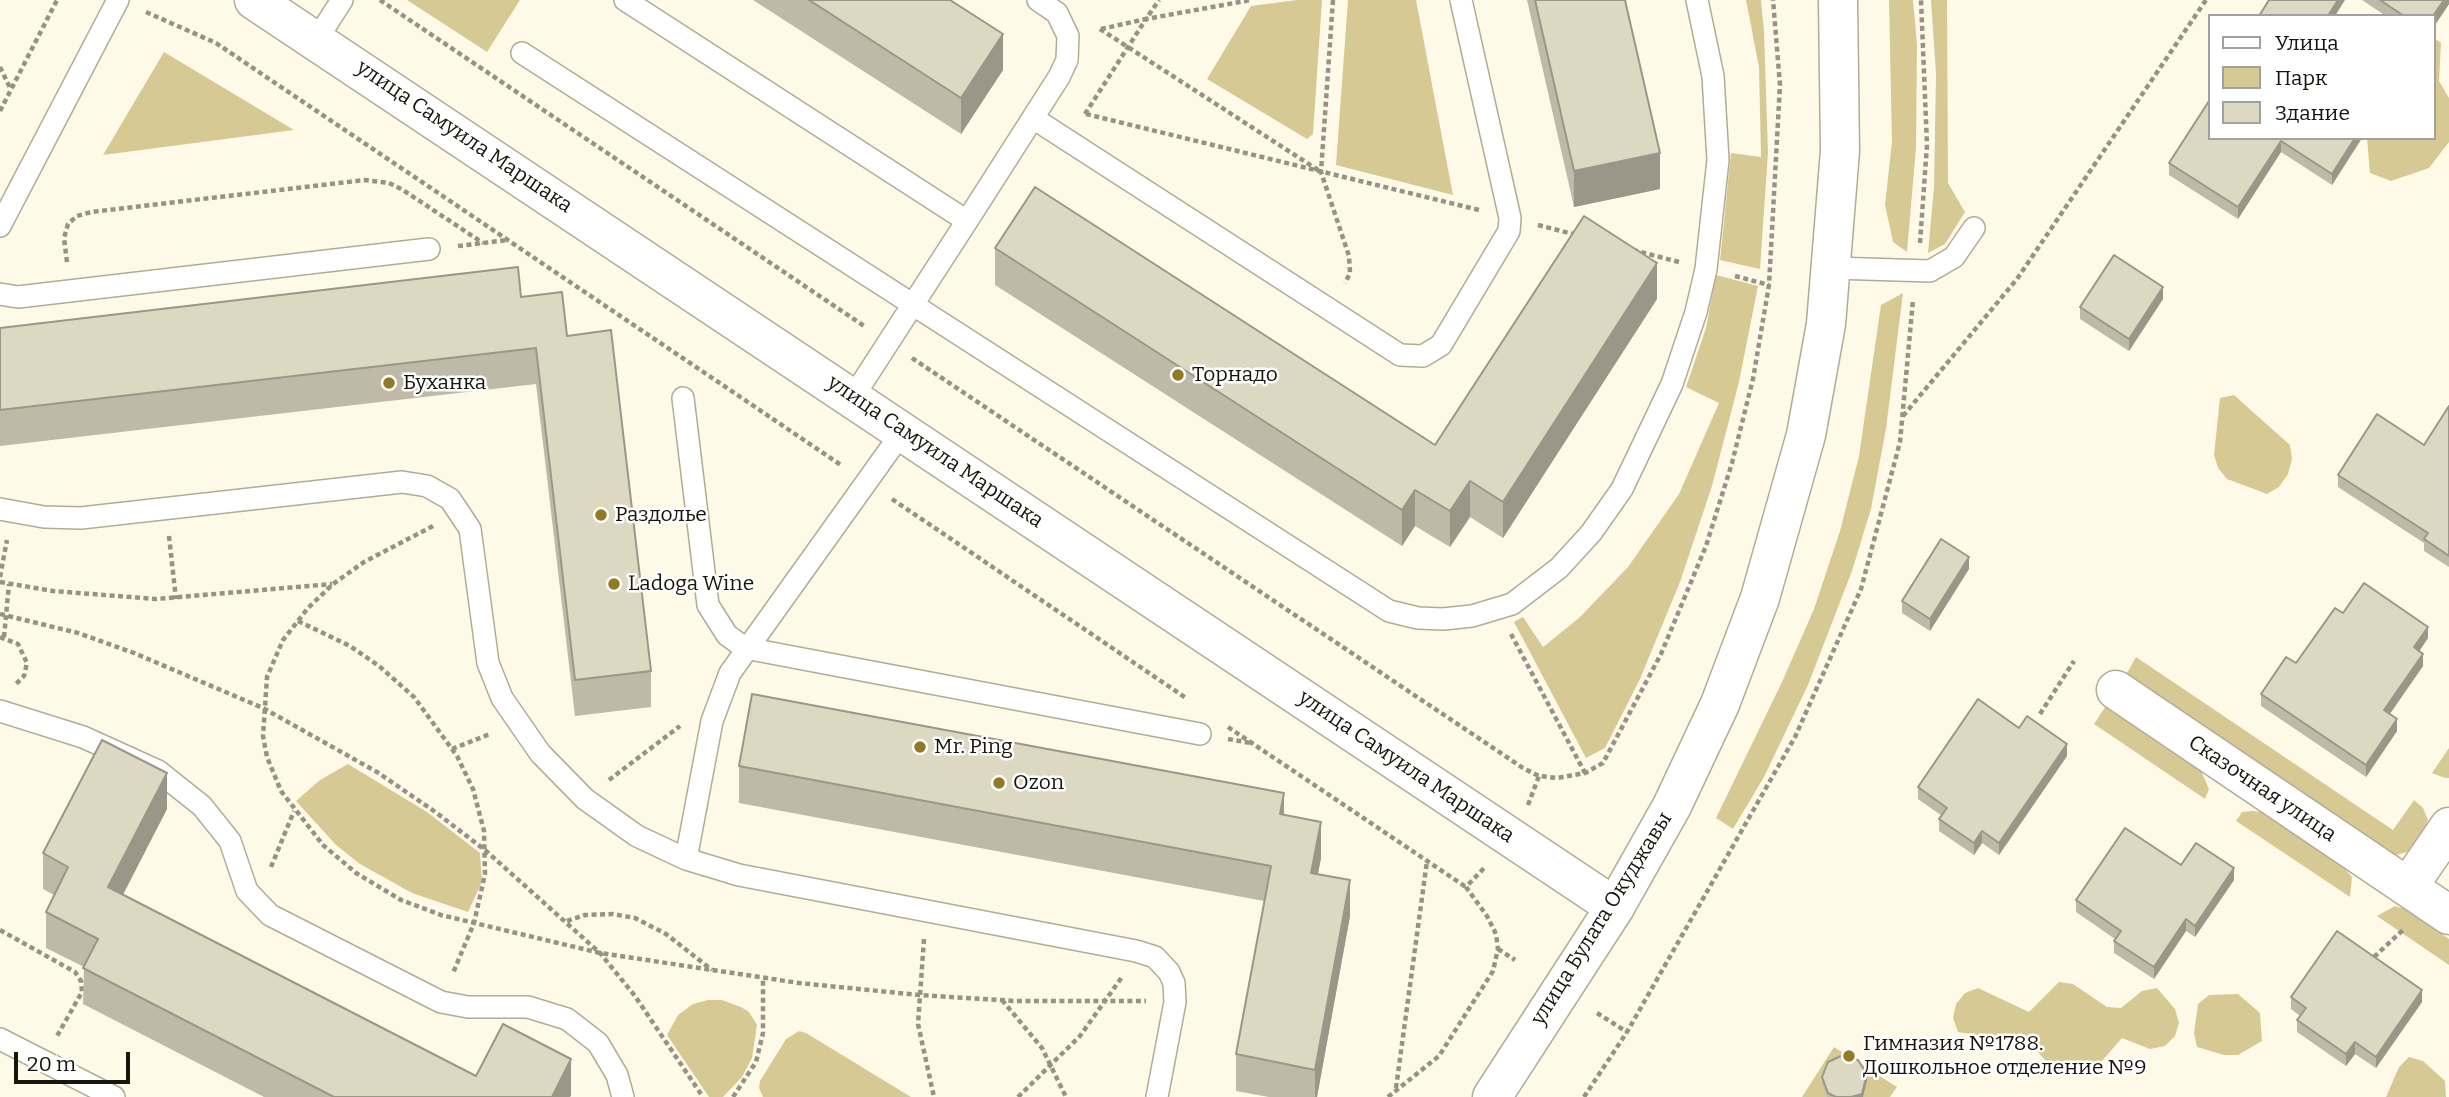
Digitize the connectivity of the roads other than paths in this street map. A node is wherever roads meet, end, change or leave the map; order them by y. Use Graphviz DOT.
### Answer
graph roads {
  1 [pos="254,0"];
  2 [pos="342,0"];
  3 [pos="625,0"];
  4 [pos="1038,0"];
  5 [pos="1461,0"];
  6 [pos="1697,0"];
  7 [pos="1838,0"];
  8 [pos="117,2"];
  9 [pos="1062,7"];
  10 [pos="317,39"];
  11 [pos="522,53"];
  12 [pos="1033,118"];
  13 [pos="967,220"];
  14 [pos="0,226"];
  15 [pos="1974,228"];
  16 [pos="429,249"];
  17 [pos="1833,268"];
  18 [pos="0,294"];
  19 [pos="913,305"];
  20 [pos="853,397"];
  21 [pos="683,398"];
  22 [pos="903,430"];
  23 [pos="6,510"];
  24 [pos="746,648"];
  25 [pos="2116,690"];
  26 [pos="0,711"];
  27 [pos="1200,734"];
  28 [pos="2449,828"];
  29 [pos="685,859"];
  30 [pos="2408,887"];
  31 [pos="1615,907"];
  32 [pos="2449,915"];
  33 [pos="0,1039"];
  34 [pos="114,1097"];
  35 [pos="623,1097"];
  36 [pos="1157,1097"];
  37 [pos="1492,1097"];
  1 -- 10 [label="street, улица Самуила Маршака"];
  2 -- 10 [label="lane"];
  3 -- 13 [label="lane"];
  4 -- 9 [label="lane"];
  5 -- 12 [label="lane"];
  6 -- 19 [label="lane"];
  7 -- 17 [label="street, улица Булата Окуджавы"];
  8 -- 14 [label="lane"];
  9 -- 12 [label="lane"];
  10 -- 20 [label="street, улица Самуила Маршака"];
  11 -- 19 [label="lane"];
  12 -- 13 [label="lane"];
  13 -- 19 [label="lane"];
  15 -- 17 [label="lane"];
  16 -- 18 [label="lane"];
  17 -- 31 [label="street, улица Булата Окуджавы"];
  19 -- 20 [label="lane"];
  20 -- 22 [label="street, улица Самуила Маршака"];
  21 -- 24 [label="lane"];
  22 -- 24 [label="lane"];
  22 -- 31 [label="street, улица Самуила Маршака"];
  23 -- 29 [label="lane"];
  24 -- 27 [label="lane"];
  24 -- 29 [label="lane"];
  25 -- 30 [label="street, Сказочная улица"];
  26 -- 35 [label="lane"];
  28 -- 30 [label="street"];
  29 -- 36 [label="lane"];
  30 -- 32 [label="street, Сказочная улица"];
  31 -- 37 [label="street, улица Булата Окуджавы"];
  33 -- 34 [label="lane"];
}
